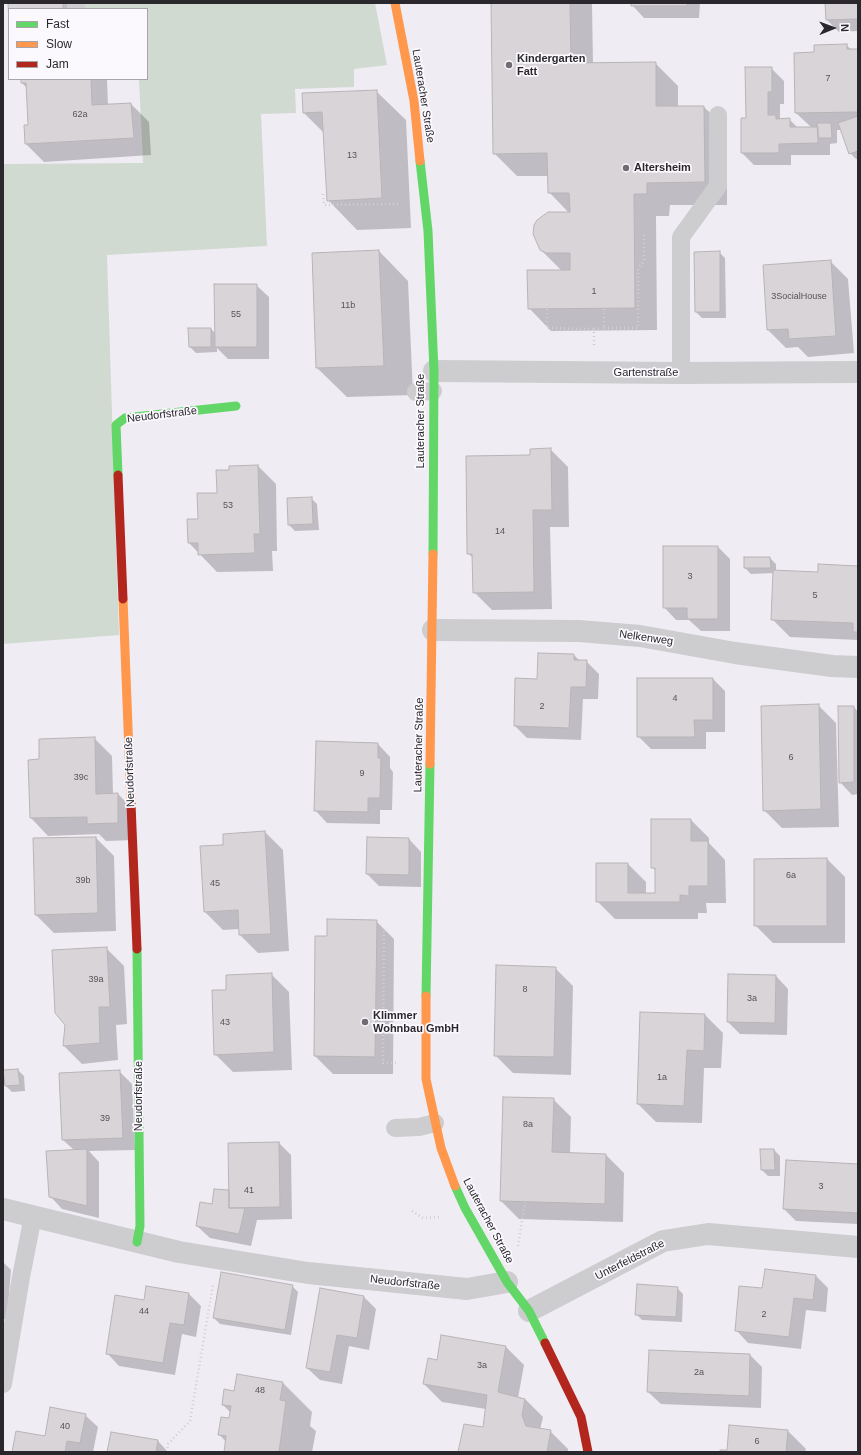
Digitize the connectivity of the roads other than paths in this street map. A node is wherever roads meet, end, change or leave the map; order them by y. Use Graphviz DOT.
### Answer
graph roads {
  1 [pos="395,3"];
  2 [pos="718,115"];
  3 [pos="858,372"];
  4 [pos="681,373"];
  5 [pos="428,385"];
  6 [pos="236,406"];
  7 [pos="433,630"];
  8 [pos="858,667"];
  9 [pos="435,1123"];
  10 [pos="395,1128"];
  11 [pos="3,1209"];
  12 [pos="33,1216"];
  13 [pos="137,1242"];
  14 [pos="858,1247"];
  15 [pos="507,1282"];
  16 [pos="529,1311"];
  17 [pos="3,1384"];
  18 [pos="588,1452"];
  1 -- 5 [label="street, Lauteracher Straße"];
  2 -- 4 [label="lane"];
  3 -- 4 [label="street, Gartenstraße"];
  4 -- 5 [label="street, Gartenstraße"];
  5 -- 7 [label="street, Lauteracher Straße"];
  6 -- 13 [label="street, Neudorfstraße"];
  7 -- 8 [label="street, Nelkenweg"];
  7 -- 9 [label="street, Lauteracher Straße"];
  9 -- 10 [label="lane"];
  9 -- 15 [label="street, Lauteracher Straße"];
  11 -- 12 [label="street, Neudorfstraße"];
  12 -- 13 [label="street, Neudorfstraße"];
  12 -- 17 [label="lane"];
  13 -- 15 [label="street, Neudorfstraße"];
  14 -- 16 [label="street, Unterfeldstraße"];
  15 -- 16 [label="street, Lauteracher Straße"];
  16 -- 18 [label="street, Lauteracher Straße"];
}
